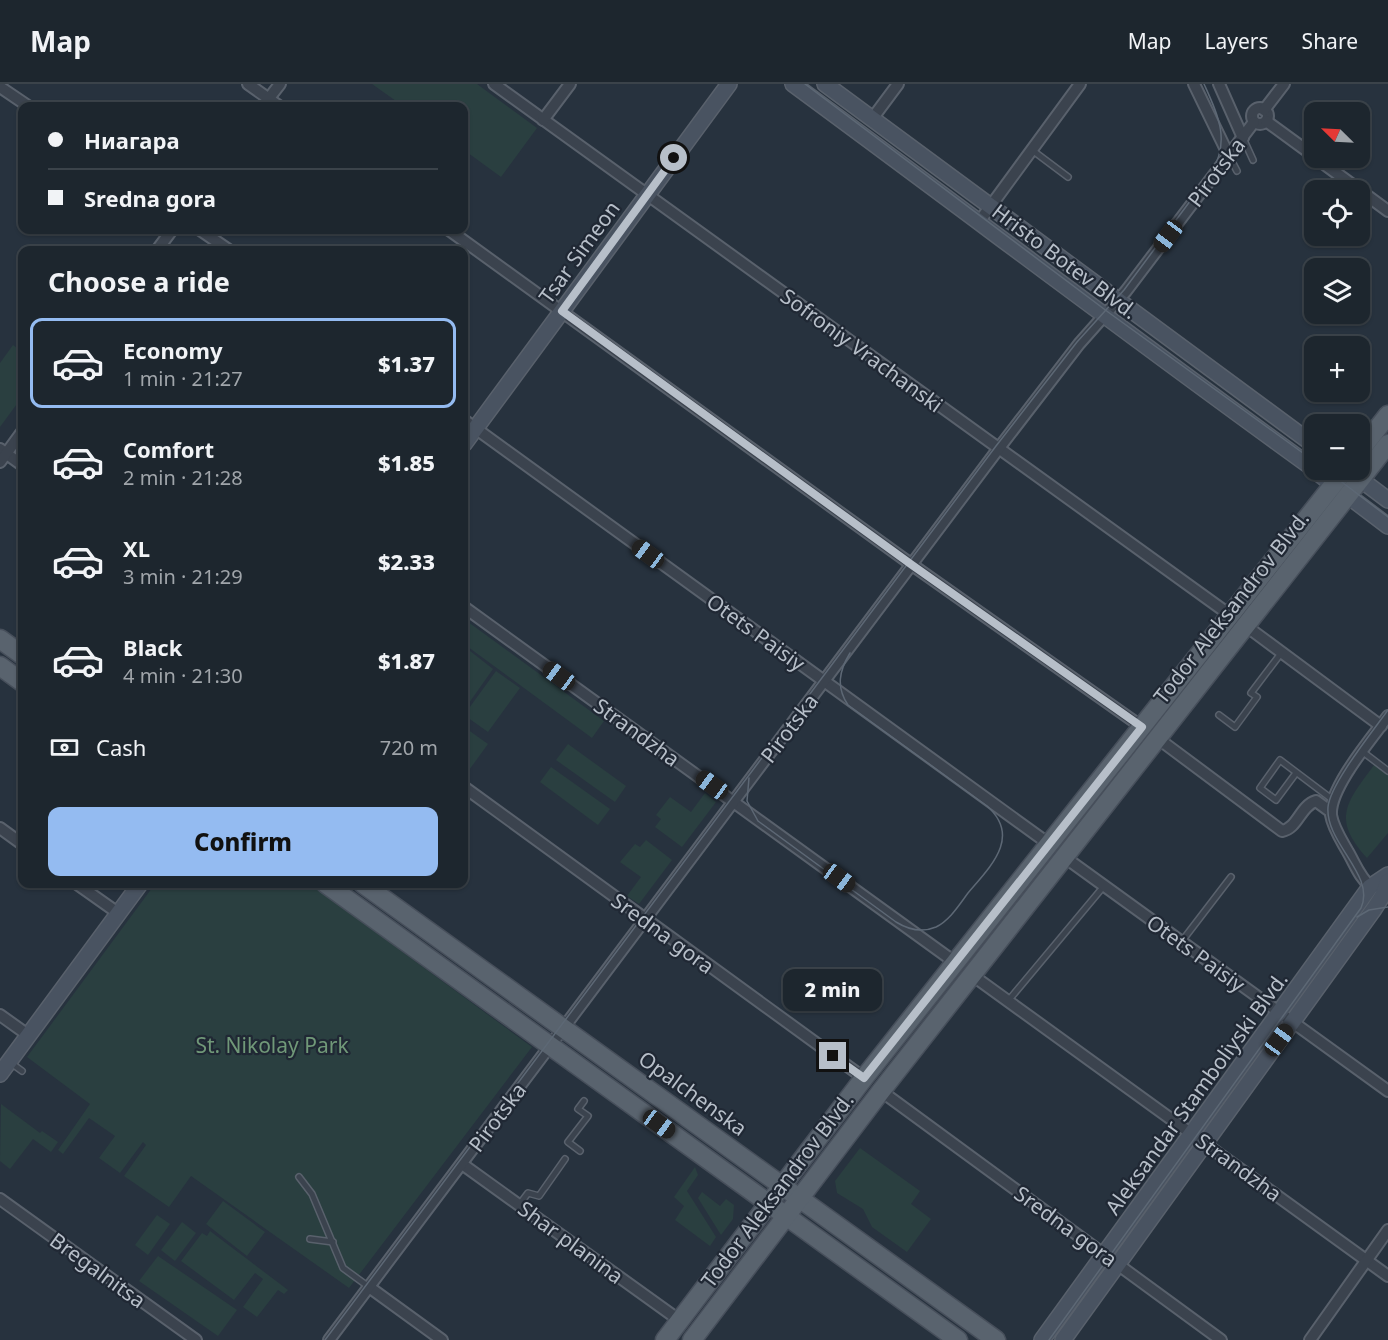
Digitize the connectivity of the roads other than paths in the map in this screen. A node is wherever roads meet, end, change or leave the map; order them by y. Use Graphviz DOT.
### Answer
graph roads {
  1 [pos="248,84"];
  2 [pos="280,84"];
  3 [pos="494,84"];
  4 [pos="570,84"];
  5 [pos="729,84"];
  6 [pos="793,84"];
  7 [pos="825,84"];
  8 [pos="898,84"];
  9 [pos="1080,84"];
  10 [pos="1194,84"];
  11 [pos="1220,84"];
  12 [pos="1284,84"];
  13 [pos="0,87"];
  14 [pos="22,102"];
  15 [pos="265,102"];
  16 [pos="267,102"];
  17 [pos="1265,115"];
  18 [pos="872,119"];
  19 [pos="543,120"];
  20 [pos="1243,138"];
  21 [pos="1304,148"];
  22 [pos="1032,150"];
  23 [pos="1229,156"];
  24 [pos="1253,160"];
  25 [pos="1330,168"];
  26 [pos="1237,171"];
  27 [pos="1068,177"];
  28 [pos="647,195"];
  29 [pos="990,208"];
  30 [pos="1388,211"];
  31 [pos="979,222"];
  32 [pos="206,234"];
  33 [pos="455,234"];
  34 [pos="223,246"];
  35 [pos="1118,302"];
  36 [pos="562,311"];
  37 [pos="1104,317"];
  38 [pos="1388,415"];
  39 [pos="469,424"];
  40 [pos="18,437"];
  41 [pos="1304,438"];
  42 [pos="1370,438"];
  43 [pos="1388,444"];
  44 [pos="999,448"];
  45 [pos="2,455"];
  46 [pos="1370,458"];
  47 [pos="1304,462"];
  48 [pos="18,463"];
  49 [pos="1328,480"];
  50 [pos="1347,480"];
  51 [pos="1361,480"];
  52 [pos="1341,490"];
  53 [pos="1388,500"];
  54 [pos="1388,526"];
  55 [pos="912,565"];
  56 [pos="468,610"];
  57 [pos="1230,615"];
  58 [pos="1246,626"];
  59 [pos="0,639"];
  60 [pos="18,652"];
  61 [pos="1282,652"];
  62 [pos="0,666"];
  63 [pos="18,679"];
  64 [pos="824,682"];
  65 [pos="1219,715"];
  66 [pos="1388,716"];
  67 [pos="1381,726"];
  68 [pos="1149,732"];
  69 [pos="1363,752"];
  70 [pos="1388,771"];
  71 [pos="1296,773"];
  72 [pos="468,790"];
  73 [pos="1333,800"];
  74 [pos="734,801"];
  75 [pos="1332,812"];
  76 [pos="0,828"];
  77 [pos="18,841"];
  78 [pos="1049,844"];
  79 [pos="1064,856"];
  80 [pos="1388,875"];
  81 [pos="1230,877"];
  82 [pos="1104,886"];
  83 [pos="84,888"];
  84 [pos="137,888"];
  85 [pos="332,888"];
  86 [pos="369,888"];
  87 [pos="1383,890"];
  88 [pos="118,913"];
  89 [pos="645,919"];
  90 [pos="1181,943"];
  91 [pos="956,963"];
  92 [pos="972,975"];
  93 [pos="1008,1001"];
  94 [pos="0,1015"];
  95 [pos="1285,1019"];
  96 [pos="564,1028"];
  97 [pos="28,1035"];
  98 [pos="551,1045"];
  99 [pos="4,1068"];
  100 [pos="22,1071"];
  101 [pos="864,1078"];
  102 [pos="881,1091"];
  103 [pos="1388,1091"];
  104 [pos="584,1101"];
  105 [pos="1192,1133"];
  106 [pos="1205,1143"];
  107 [pos="580,1151"];
  108 [pos="565,1160"];
  109 [pos="462,1164"];
  110 [pos="299,1178"];
  111 [pos="782,1185"];
  112 [pos="799,1198"];
  113 [pos="0,1199"];
  114 [pos="768,1203"];
  115 [pos="519,1205"];
  116 [pos="786,1216"];
  117 [pos="1388,1230"];
  118 [pos="310,1239"];
  119 [pos="333,1242"];
  120 [pos="1104,1254"];
  121 [pos="1366,1260"];
  122 [pos="1118,1264"];
  123 [pos="1388,1276"];
  124 [pos="369,1287"];
  125 [pos="680,1320"];
  126 [pos="700,1337"];
  127 [pos="196,1340"];
  128 [pos="329,1340"];
  129 [pos="442,1340"];
  130 [pos="665,1340"];
  131 [pos="958,1340"];
  132 [pos="996,1340"];
  133 [pos="1042,1340"];
  134 [pos="1063,1340"];
  135 [pos="1221,1340"];
  136 [pos="1310,1340"];
  1 -- 15 [label="street"];
  2 -- 16 [label="street"];
  3 -- 19 [label="street, Sofroniy Vrachanski"];
  4 -- 19 [label="street"];
  5 -- 28 [label="main road, Tsar Simeon"];
  6 -- 31 [label="main road, Hristo Botev Blvd."];
  7 -- 18 [label="main road, Hristo Botev Blvd."];
  8 -- 18 [label="street"];
  9 -- 22 [label="street"];
  10 -- 23 [label="street"];
  11 -- 20 [label="street"];
  12 -- 17 [label="street"];
  13 -- 14 [label="street"];
  17 -- 20 [label="street, Pirotska"];
  17 -- 21 [label="street"];
  18 -- 29 [label="main road, Hristo Botev Blvd."];
  19 -- 28 [label="street, Sofroniy Vrachanski"];
  20 -- 23 [label="street, Pirotska"];
  20 -- 24 [label="lane"];
  22 -- 27 [label="lane"];
  22 -- 29 [label="street"];
  23 -- 26 [label="lane"];
  23 -- 35 [label="street, Pirotska"];
  25 -- 30 [label="street"];
  28 -- 36 [label="main road, Tsar Simeon"];
  28 -- 44 [label="street, Sofroniy Vrachanski"];
  29 -- 31 [label="street"];
  29 -- 35 [label="main road, Hristo Botev Blvd."];
  31 -- 37 [label="main road, Hristo Botev Blvd."];
  32 -- 34 [label="street"];
  33 -- 36 [label="street"];
  35 -- 37 [label="street, Pirotska"];
  35 -- 41 [label="main road, Hristo Botev Blvd."];
  36 -- 39 [label="main road, Tsar Simeon"];
  36 -- 55 [label="street"];
  37 -- 44 [label="street, Pirotska"];
  37 -- 47 [label="main road, Hristo Botev Blvd."];
  38 -- 42 [label="main road"];
  39 -- 64 [label="street, Otets Paisiy"];
  40 -- 45 [label="street"];
  43 -- 46 [label="main road, Todor Aleksandrov Blvd."];
  44 -- 55 [label="street, Pirotska"];
  44 -- 57 [label="street, Sofroniy Vrachanski"];
  45 -- 48 [label="street"];
  49 -- 52 [label="main road, Hristo Botev Blvd."];
  50 -- 52 [label="main road, Todor Aleksandrov Blvd."];
  51 -- 53 [label="main road"];
  52 -- 54 [label="main road, Hristo Botev Blvd."];
  52 -- 57 [label="main road, Todor Aleksandrov Blvd."];
  52 -- 58 [label="main road, Todor Aleksandrov Blvd."];
  55 -- 64 [label="street, Pirotska"];
  55 -- 68 [label="street"];
  56 -- 74 [label="street, Strandzha"];
  57 -- 68 [label="main road, Todor Aleksandrov Blvd."];
  58 -- 61 [label="street"];
  58 -- 68 [label="main road, Todor Aleksandrov Blvd."];
  59 -- 60 [label="main road"];
  61 -- 65 [label="lane"];
  61 -- 67 [label="street"];
  62 -- 63 [label="main road"];
  64 -- 74 [label="street, Pirotska"];
  64 -- 78 [label="street, Otets Paisiy"];
  66 -- 67 [label="street"];
  67 -- 69 [label="street"];
  68 -- 75 [label="street"];
  68 -- 78 [label="main road, Todor Aleksandrov Blvd."];
  68 -- 79 [label="main road, Todor Aleksandrov Blvd."];
  69 -- 70 [label="lane"];
  69 -- 73 [label="street"];
  71 -- 71 [label="lane"];
  71 -- 73 [label="lane"];
  72 -- 89 [label="street, Sredna gora"];
  73 -- 75 [label="street"];
  74 -- 89 [label="street, Pirotska"];
  74 -- 91 [label="street, Strandzha"];
  75 -- 87 [label="street"];
  76 -- 77 [label="street"];
  78 -- 91 [label="main road, Todor Aleksandrov Blvd."];
  79 -- 82 [label="street, Otets Paisiy"];
  79 -- 92 [label="main road, Todor Aleksandrov Blvd."];
  80 -- 87 [label="main road, Aleksandar Stamboliyski Blvd."];
  81 -- 90 [label="lane"];
  82 -- 90 [label="street, Otets Paisiy"];
  82 -- 93 [label="lane"];
  83 -- 88 [label="street"];
  84 -- 88 [label="main road"];
  85 -- 98 [label="main road"];
  86 -- 96 [label="main road, Opalchenska"];
  87 -- 95 [label="main road, Aleksandar Stamboliyski Blvd."];
  88 -- 97 [label="main road"];
  89 -- 96 [label="street, Pirotska"];
  89 -- 101 [label="street, Sredna gora"];
  90 -- 95 [label="street, Otets Paisiy"];
  91 -- 101 [label="main road, Todor Aleksandrov Blvd."];
  92 -- 93 [label="street, Strandzha"];
  92 -- 102 [label="main road, Todor Aleksandrov Blvd."];
  93 -- 105 [label="street, Strandzha"];
  94 -- 97 [label="street"];
  95 -- 103 [label="street, Otets Paisiy"];
  95 -- 105 [label="main road, Aleksandar Stamboliyski Blvd."];
  95 -- 106 [label="main road, Aleksandar Stamboliyski Blvd."];
  96 -- 98 [label="street, Pirotska"];
  96 -- 111 [label="main road, Opalchenska"];
  97 -- 99 [label="main road"];
  98 -- 109 [label="street, Pirotska"];
  98 -- 114 [label="main road"];
  99 -- 100 [label="lane"];
  101 -- 111 [label="main road, Todor Aleksandrov Blvd."];
  102 -- 112 [label="main road, Todor Aleksandrov Blvd."];
  102 -- 120 [label="street, Sredna gora"];
  104 -- 107 [label="lane"];
  105 -- 106 [label="street, Strandzha"];
  105 -- 120 [label="main road, Aleksandar Stamboliyski Blvd."];
  106 -- 121 [label="street, Strandzha"];
  106 -- 122 [label="main road, Aleksandar Stamboliyski Blvd."];
  108 -- 115 [label="lane"];
  109 -- 115 [label="street, Shar planina"];
  109 -- 124 [label="street, Pirotska"];
  110 -- 119 [label="lane"];
  111 -- 112 [label="main road, Opalchenska"];
  111 -- 114 [label="main road, Todor Aleksandrov Blvd."];
  112 -- 116 [label="main road, Todor Aleksandrov Blvd."];
  112 -- 132 [label="main road, Opalchenska"];
  113 -- 127 [label="street, Bregalnitsa"];
  114 -- 116 [label="main road"];
  114 -- 125 [label="main road, Todor Aleksandrov Blvd."];
  115 -- 125 [label="street, Shar planina"];
  116 -- 126 [label="main road, Todor Aleksandrov Blvd."];
  116 -- 131 [label="main road"];
  117 -- 121 [label="street"];
  118 -- 119 [label="lane"];
  119 -- 124 [label="lane"];
  120 -- 122 [label="street, Sredna gora"];
  120 -- 133 [label="main road, Aleksandar Stamboliyski Blvd."];
  121 -- 123 [label="street, Strandzha"];
  121 -- 136 [label="street"];
  122 -- 134 [label="main road, Aleksandar Stamboliyski Blvd."];
  122 -- 135 [label="street, Sredna gora"];
  124 -- 128 [label="street, Pirotska"];
  124 -- 129 [label="street"];
  125 -- 130 [label="main road, Todor Aleksandrov Blvd."];
}
